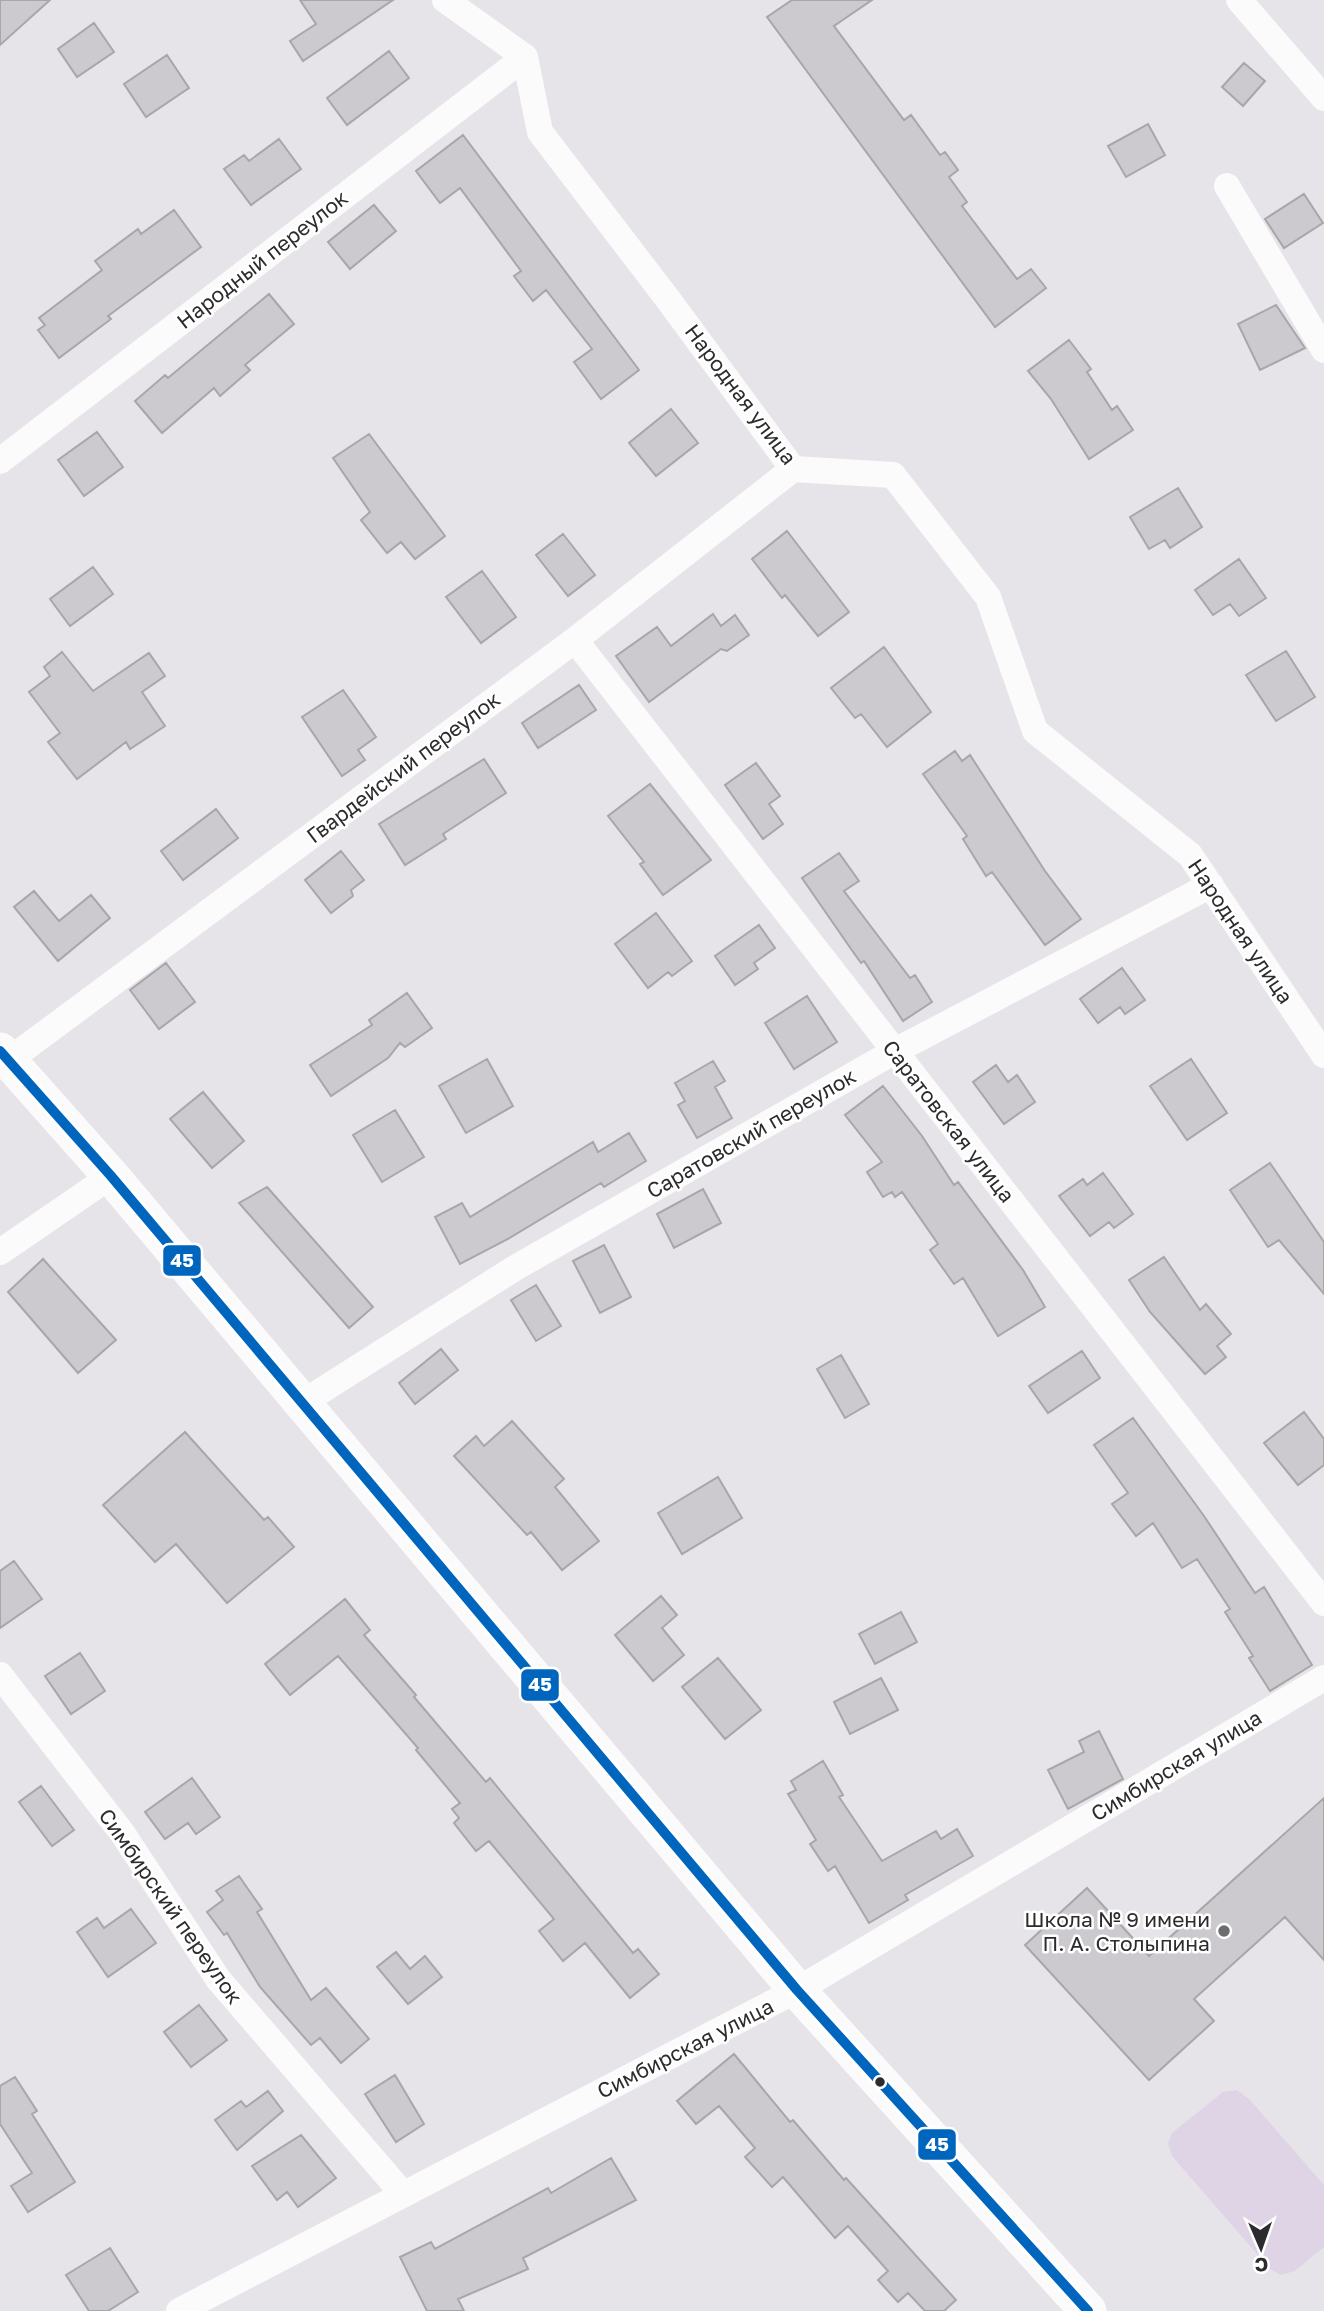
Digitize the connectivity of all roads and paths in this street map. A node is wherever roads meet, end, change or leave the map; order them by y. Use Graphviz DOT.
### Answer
graph roads {
  1 [pos="445,0"];
  2 [pos="1240,0"];
  3 [pos="525,57"];
  4 [pos="1324,98"];
  5 [pos="1227,186"];
  6 [pos="1324,350"];
  7 [pos="0,461"];
  8 [pos="793,469"];
  9 [pos="575,640"];
  10 [pos="1211,885"];
  11 [pos="895,1051"];
  12 [pos="1324,1055"];
  13 [pos="4,1056"];
  14 [pos="111,1176"];
  15 [pos="0,1252"];
  16 [pos="302,1402"];
  17 [pos="1324,1603"];
  18 [pos="0,1675"];
  19 [pos="1324,1678"];
  20 [pos="797,1990"];
  21 [pos="403,2194"];
  22 [pos="178,2311"];
  23 [pos="1088,2311"];
  1 -- 3 [label="street"];
  2 -- 4 [label="street"];
  3 -- 7 [label="street, Народный переулок"];
  3 -- 8 [label="street, Народная улица"];
  5 -- 6 [label="street"];
  8 -- 9 [label="street, Гвардейский переулок"];
  8 -- 10 [label="street, Народная улица"];
  9 -- 11 [label="street, Саратовская улица"];
  9 -- 13 [label="street, Гвардейский переулок"];
  10 -- 11 [label="street, Саратовский переулок"];
  10 -- 12 [label="street, Народная улица"];
  11 -- 16 [label="street, Саратовский переулок"];
  11 -- 17 [label="street, Саратовская улица"];
  13 -- 14 [label="main road"];
  14 -- 15 [label="street"];
  14 -- 16 [label="main road"];
  16 -- 20 [label="main road"];
  18 -- 21 [label="street, Симбирский переулок"];
  19 -- 20 [label="street, Симбирская улица"];
  20 -- 21 [label="street, Симбирская улица"];
  20 -- 23 [label="main road"];
  21 -- 22 [label="street, Симбирская улица"];
}
